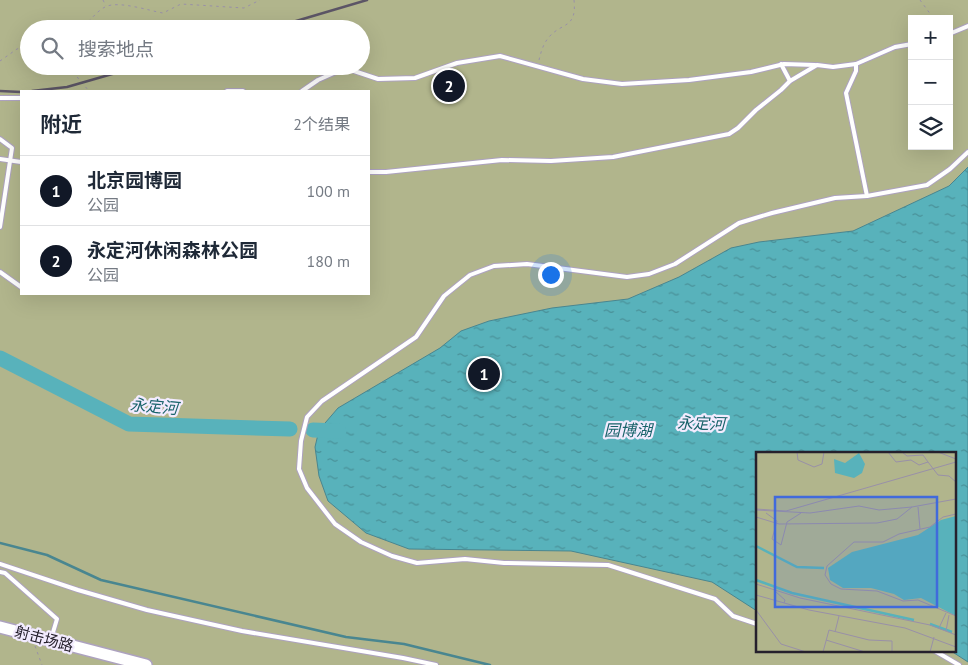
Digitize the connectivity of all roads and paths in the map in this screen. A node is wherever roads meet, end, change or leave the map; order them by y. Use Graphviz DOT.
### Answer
graph roads {
  1 [pos="103,0"];
  2 [pos="260,0"];
  3 [pos="574,0"];
  4 [pos="920,0"];
  5 [pos="106,7"];
  6 [pos="931,15"];
  7 [pos="90,20"];
  8 [pos="968,26"];
  9 [pos="953,32"];
  10 [pos="908,45"];
  11 [pos="20,48"];
  12 [pos="0,61"];
  13 [pos="781,64"];
  14 [pos="856,64"];
  15 [pos="817,65"];
  16 [pos="537,66"];
  17 [pos="75,75"];
  18 [pos="329,75"];
  19 [pos="366,75"];
  20 [pos="790,81"];
  21 [pos="87,90"];
  22 [pos="303,90"];
  23 [pos="0,98"];
  24 [pos="20,98"];
  25 [pos="0,139"];
  26 [pos="968,152"];
  27 [pos="0,159"];
  28 [pos="11,161"];
  29 [pos="20,162"];
  30 [pos="370,172"];
  31 [pos="867,196"];
  32 [pos="0,227"];
  33 [pos="0,272"];
  34 [pos="20,286"];
  35 [pos="2,565"];
  36 [pos="0,572"];
  37 [pos="6,573"];
  38 [pos="756,624"];
  39 [pos="0,627"];
  40 [pos="31,636"];
  41 [pos="51,641"];
  42 [pos="937,652"];
  43 [pos="42,665"];
  44 [pos="146,665"];
  45 [pos="436,665"];
  46 [pos="959,665"];
  1 -- 5 [label="path"];
  2 -- 5 [label="path"];
  3 -- 16 [label="path"];
  4 -- 6 [label="path"];
  5 -- 7 [label="path"];
  8 -- 9 [label="lane"];
  10 -- 14 [label="lane"];
  11 -- 12 [label="path"];
  13 -- 15 [label="lane"];
  13 -- 16 [label="lane"];
  13 -- 20 [label="lane"];
  14 -- 15 [label="lane"];
  14 -- 31 [label="lane"];
  15 -- 20 [label="lane"];
  16 -- 19 [label="lane"];
  17 -- 21 [label="path"];
  18 -- 22 [label="lane"];
  20 -- 30 [label="lane"];
  23 -- 24 [label="lane"];
  25 -- 28 [label="lane"];
  26 -- 31 [label="lane"];
  27 -- 28 [label="lane"];
  28 -- 29 [label="lane"];
  28 -- 32 [label="lane"];
  31 -- 38 [label="lane"];
  33 -- 34 [label="lane"];
  35 -- 37 [label="lane"];
  35 -- 45 [label="lane"];
  36 -- 37 [label="lane"];
  37 -- 41 [label="lane"];
  39 -- 40 [label="street, 射击场路"];
  40 -- 41 [label="street, 射击场路"];
  40 -- 43 [label="path"];
  41 -- 44 [label="street, 射击场路"];
  42 -- 46 [label="lane"];
}
